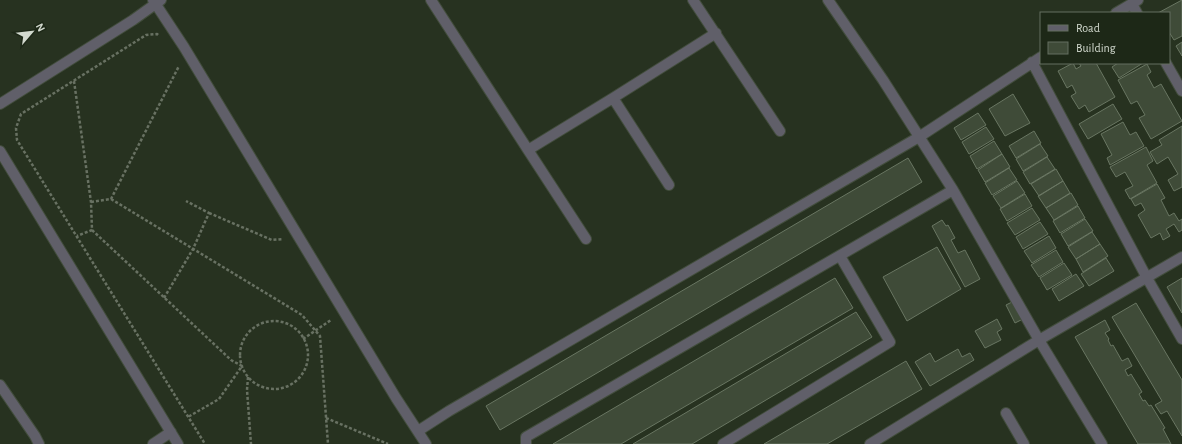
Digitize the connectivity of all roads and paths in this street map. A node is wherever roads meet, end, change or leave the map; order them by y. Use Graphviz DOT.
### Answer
graph roads {
  1 [pos="431,0"];
  2 [pos="693,0"];
  3 [pos="828,0"];
  4 [pos="157,1"];
  5 [pos="1136,6"];
  6 [pos="1119,12"];
  7 [pos="716,33"];
  8 [pos="161,39"];
  9 [pos="1037,60"];
  10 [pos="1167,64"];
  11 [pos="179,65"];
  12 [pos="74,81"];
  13 [pos="1182,91"];
  14 [pos="614,98"];
  15 [pos="0,104"];
  16 [pos="780,131"];
  17 [pos="919,137"];
  18 [pos="528,150"];
  19 [pos="0,151"];
  20 [pos="669,185"];
  21 [pos="953,190"];
  22 [pos="111,199"];
  23 [pos="186,201"];
  24 [pos="91,202"];
  25 [pos="209,213"];
  26 [pos="92,230"];
  27 [pos="77,236"];
  28 [pos="285,238"];
  29 [pos="586,239"];
  30 [pos="193,249"];
  31 [pos="840,256"];
  32 [pos="1182,257"];
  33 [pos="1147,278"];
  34 [pos="164,298"];
  35 [pos="334,318"];
  36 [pos="316,330"];
  37 [pos="303,339"];
  38 [pos="1182,339"];
  39 [pos="1039,340"];
  40 [pos="242,366"];
  41 [pos="248,376"];
  42 [pos="0,385"];
  43 [pos="1006,413"];
  44 [pos="188,418"];
  45 [pos="326,418"];
  46 [pos="418,431"];
  47 [pos="171,432"];
  48 [pos="39,444"];
  49 [pos="153,444"];
  50 [pos="178,444"];
  51 [pos="205,444"];
  52 [pos="251,444"];
  53 [pos="328,444"];
  54 [pos="388,444"];
  55 [pos="426,444"];
  56 [pos="526,444"];
  57 [pos="723,444"];
  58 [pos="870,444"];
  59 [pos="1024,444"];
  60 [pos="1102,444"];
  1 -- 18 [label="street"];
  2 -- 7 [label="street"];
  3 -- 17 [label="street"];
  4 -- 15 [label="street"];
  4 -- 46 [label="street"];
  5 -- 6 [label="street"];
  7 -- 14 [label="street"];
  7 -- 16 [label="street"];
  8 -- 12 [label="path"];
  9 -- 17 [label="street"];
  9 -- 33 [label="street"];
  10 -- 13 [label="street"];
  11 -- 22 [label="path"];
  12 -- 24 [label="path"];
  12 -- 27 [label="path"];
  14 -- 18 [label="street"];
  14 -- 20 [label="street"];
  17 -- 21 [label="street"];
  17 -- 46 [label="street"];
  18 -- 29 [label="street"];
  19 -- 47 [label="street"];
  21 -- 31 [label="street"];
  21 -- 39 [label="street"];
  22 -- 24 [label="path"];
  22 -- 30 [label="path"];
  23 -- 25 [label="path"];
  24 -- 26 [label="path"];
  25 -- 28 [label="path"];
  25 -- 30 [label="path"];
  26 -- 27 [label="path"];
  26 -- 34 [label="path"];
  27 -- 44 [label="path"];
  30 -- 34 [label="path"];
  30 -- 36 [label="path"];
  31 -- 56 [label="street"];
  31 -- 57 [label="street"];
  32 -- 33 [label="street"];
  33 -- 38 [label="street"];
  33 -- 39 [label="street"];
  34 -- 40 [label="path"];
  35 -- 36 [label="path"];
  36 -- 37 [label="path"];
  36 -- 45 [label="path"];
  37 -- 40 [label="path"];
  37 -- 41 [label="path"];
  39 -- 58 [label="street"];
  39 -- 60 [label="street"];
  40 -- 41 [label="path"];
  40 -- 44 [label="path"];
  41 -- 52 [label="path"];
  42 -- 48 [label="street"];
  43 -- 59 [label="street"];
  44 -- 51 [label="path"];
  45 -- 53 [label="path"];
  45 -- 54 [label="path"];
  46 -- 55 [label="street"];
  47 -- 49 [label="street"];
  47 -- 50 [label="street"];
}
